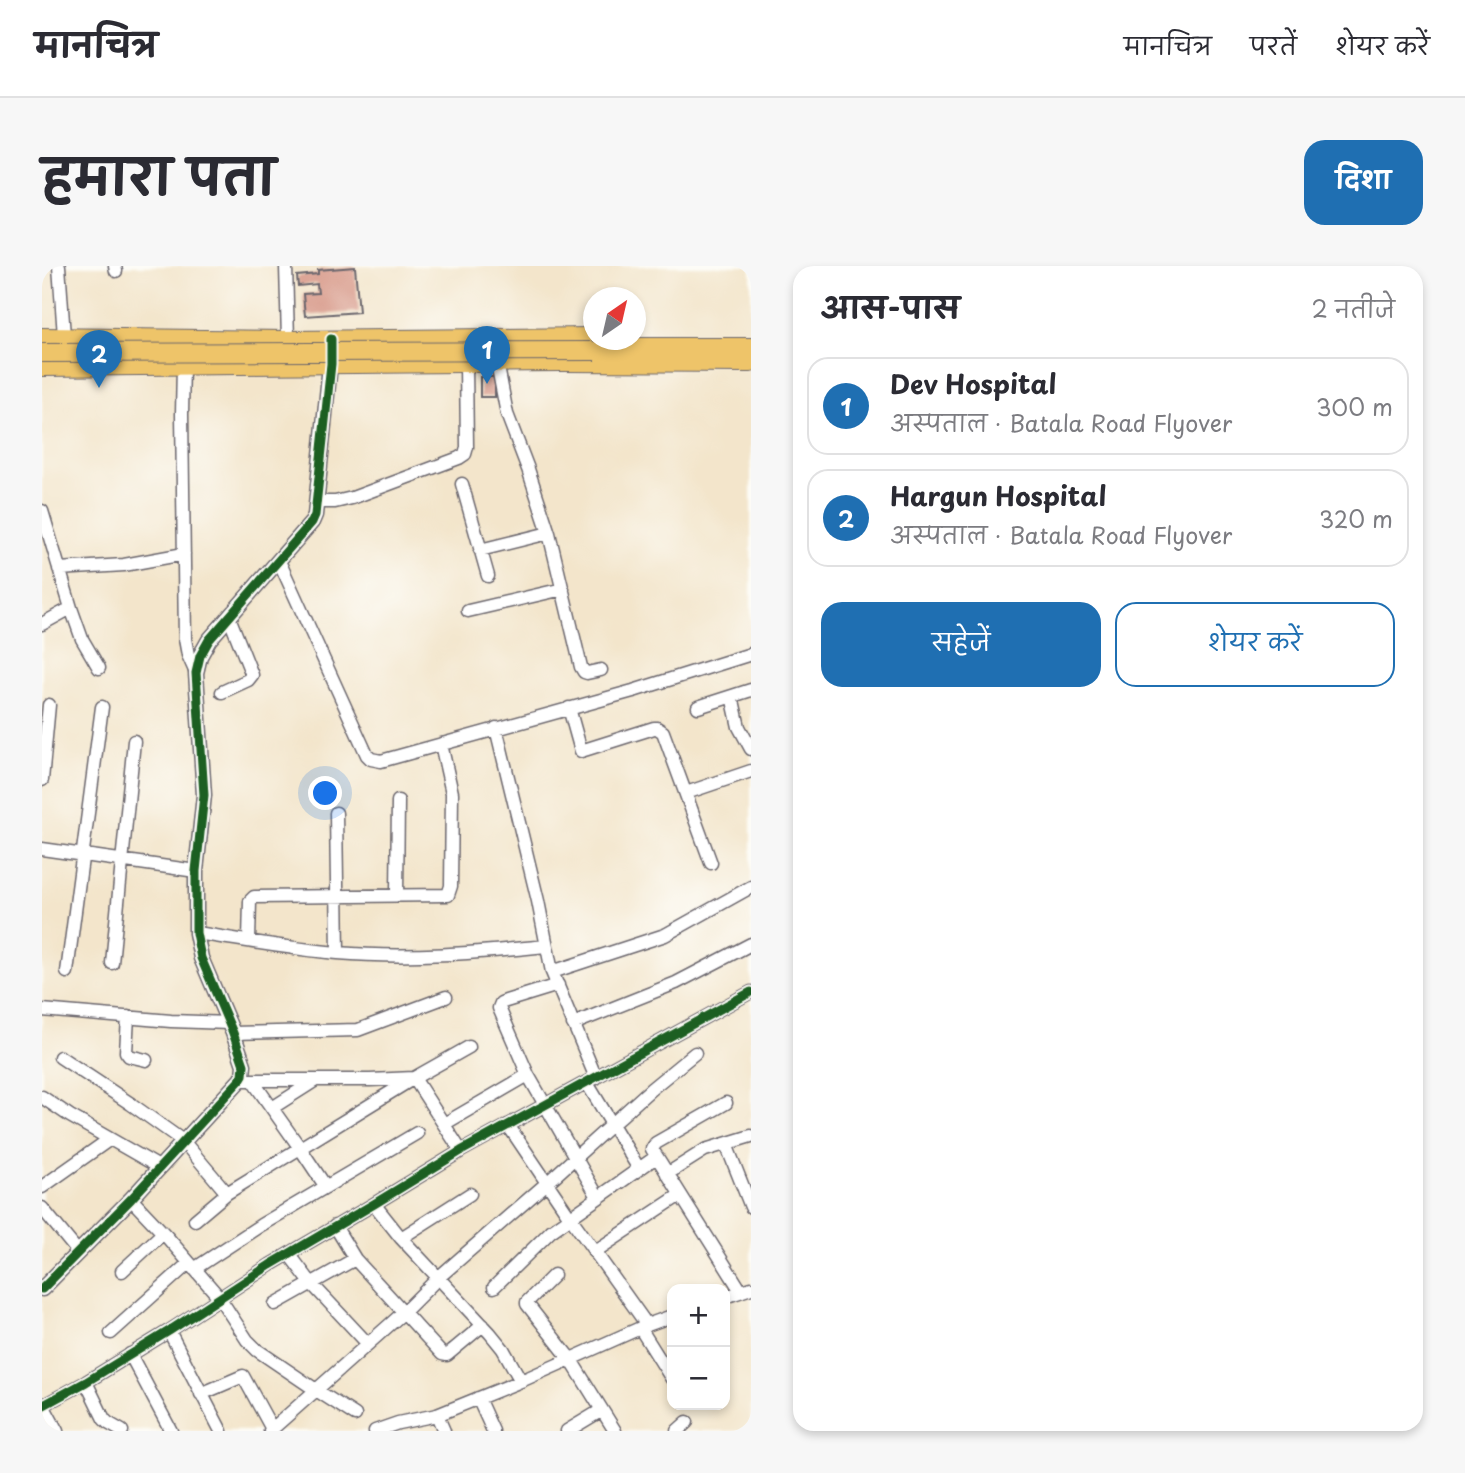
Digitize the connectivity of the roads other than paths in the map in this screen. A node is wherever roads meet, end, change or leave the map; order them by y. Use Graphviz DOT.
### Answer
graph roads {
  1 [pos="58,266"];
  2 [pos="286,266"];
  3 [pos="751,335"];
  4 [pos="64,336"];
  5 [pos="42,337"];
  6 [pos="646,337"];
  7 [pos="331,339"];
  8 [pos="288,340"];
  9 [pos="583,344"];
  10 [pos="583,344"];
  11 [pos="646,347"];
  12 [pos="751,347"];
  13 [pos="604,350"];
  14 [pos="42,353"];
  15 [pos="751,356"];
  16 [pos="498,362"];
  17 [pos="466,363"];
  18 [pos="751,363"];
  19 [pos="183,364"];
  20 [pos="331,364"];
  21 [pos="42,367"];
  22 [pos="462,484"];
  23 [pos="316,502"];
  24 [pos="42,512"];
  25 [pos="550,533"];
  26 [pos="480,550"];
  27 [pos="184,554"];
  28 [pos="279,561"];
  29 [pos="59,569"];
  30 [pos="488,576"];
  31 [pos="563,589"];
  32 [pos="71,608"];
  33 [pos="468,611"];
  34 [pos="229,617"];
  35 [pos="42,624"];
  36 [pos="751,654"];
  37 [pos="99,668"];
  38 [pos="601,670"];
  39 [pos="196,673"];
  40 [pos="751,690"];
  41 [pos="222,692"];
  42 [pos="732,696"];
  43 [pos="49,705"];
  44 [pos="102,707"];
  45 [pos="698,707"];
  46 [pos="569,708"];
  47 [pos="496,728"];
  48 [pos="134,741"];
  49 [pos="441,744"];
  50 [pos="751,749"];
  51 [pos="751,771"];
  52 [pos="42,780"];
  53 [pos="686,793"];
  54 [pos="398,801"];
  55 [pos="336,813"];
  56 [pos="42,849"];
  57 [pos="83,856"];
  58 [pos="123,861"];
  59 [pos="712,863"];
  60 [pos="196,871"];
  61 [pos="751,887"];
  62 [pos="337,895"];
  63 [pos="397,895"];
  64 [pos="196,933"];
  65 [pos="249,940"];
  66 [pos="751,944"];
  67 [pos="546,946"];
  68 [pos="338,953"];
  69 [pos="112,963"];
  70 [pos="67,972"];
  71 [pos="552,972"];
  72 [pos="558,985"];
  73 [pos="751,992"];
  74 [pos="446,997"];
  75 [pos="42,1010"];
  76 [pos="128,1017"];
  77 [pos="573,1024"];
  78 [pos="231,1028"];
  79 [pos="469,1048"];
  80 [pos="695,1053"];
  81 [pos="60,1057"];
  82 [pos="146,1060"];
  83 [pos="528,1075"];
  84 [pos="414,1078"];
  85 [pos="246,1080"];
  86 [pos="317,1080"];
  87 [pos="591,1081"];
  88 [pos="42,1097"];
  89 [pos="726,1104"];
  90 [pos="545,1105"];
  91 [pos="272,1108"];
  92 [pos="444,1124"];
  93 [pos="508,1125"];
  94 [pos="612,1125"];
  95 [pos="417,1133"];
  96 [pos="751,1136"];
  97 [pos="110,1139"];
  98 [pos="183,1141"];
  99 [pos="726,1144"];
  100 [pos="300,1148"];
  101 [pos="461,1151"];
  102 [pos="656,1157"];
  103 [pos="576,1158"];
  104 [pos="159,1167"];
  105 [pos="639,1169"];
  106 [pos="667,1174"];
  107 [pos="745,1177"];
  108 [pos="547,1184"];
  109 [pos="42,1187"];
  110 [pos="326,1187"];
  111 [pos="227,1193"];
  112 [pos="470,1194"];
  113 [pos="680,1195"];
  114 [pos="598,1197"];
  115 [pos="131,1199"];
  116 [pos="374,1204"];
  117 [pos="751,1207"];
  118 [pos="42,1208"];
  119 [pos="570,1217"];
  120 [pos="195,1220"];
  121 [pos="335,1226"];
  122 [pos="163,1233"];
  123 [pos="401,1238"];
  124 [pos="78,1252"];
  125 [pos="594,1252"];
  126 [pos="289,1254"];
  127 [pos="355,1259"];
  128 [pos="191,1266"];
  129 [pos="122,1271"];
  130 [pos="554,1275"];
  131 [pos="439,1277"];
  132 [pos="311,1283"];
  133 [pos="494,1287"];
  134 [pos="42,1289"];
  135 [pos="746,1290"];
  136 [pos="219,1297"];
  137 [pos="275,1304"];
  138 [pos="404,1312"];
  139 [pos="667,1318"];
  140 [pos="483,1325"];
  141 [pos="643,1326"];
  142 [pos="169,1331"];
  143 [pos="111,1333"];
  144 [pos="368,1344"];
  145 [pos="130,1354"];
  146 [pos="571,1360"];
  147 [pos="667,1370"];
  148 [pos="521,1381"];
  149 [pos="86,1382"];
  150 [pos="316,1390"];
  151 [pos="201,1394"];
  152 [pos="478,1398"];
  153 [pos="43,1406"];
  154 [pos="602,1410"];
  155 [pos="355,1415"];
  156 [pos="437,1415"];
  157 [pos="271,1430"];
  158 [pos="57,1431"];
  159 [pos="122,1431"];
  160 [pos="171,1431"];
  161 [pos="221,1431"];
  162 [pos="375,1431"];
  163 [pos="444,1431"];
  164 [pos="492,1431"];
  165 [pos="567,1431"];
  166 [pos="615,1431"];
  1 -- 4 [label="street"];
  2 -- 8 [label="street"];
  3 -- 6 [label="main road"];
  4 -- 5 [label="main road"];
  4 -- 8 [label="main road"];
  7 -- 8 [label="main road"];
  7 -- 9 [label="main road"];
  7 -- 20 [label="street"];
  10 -- 14 [label="main road, bridge"];
  11 -- 12 [label="main road"];
  13 -- 15 [label="main road"];
  16 -- 17 [label="main road"];
  16 -- 18 [label="main road"];
  16 -- 25 [label="street"];
  17 -- 20 [label="main road"];
  17 -- 23 [label="street"];
  19 -- 20 [label="main road"];
  19 -- 21 [label="main road"];
  19 -- 27 [label="street"];
  20 -- 23 [label="street"];
  22 -- 26 [label="street"];
  23 -- 28 [label="street"];
  24 -- 29 [label="street"];
  25 -- 26 [label="street"];
  25 -- 31 [label="street"];
  26 -- 30 [label="street"];
  27 -- 29 [label="street"];
  27 -- 39 [label="street"];
  28 -- 34 [label="street"];
  28 -- 49 [label="street"];
  29 -- 32 [label="street"];
  31 -- 33 [label="street"];
  31 -- 38 [label="street"];
  32 -- 35 [label="street"];
  32 -- 37 [label="street"];
  34 -- 39 [label="street"];
  34 -- 41 [label="street"];
  36 -- 46 [label="street"];
  39 -- 60 [label="street"];
  40 -- 42 [label="street"];
  42 -- 45 [label="street"];
  42 -- 50 [label="street"];
  43 -- 52 [label="street"];
  44 -- 57 [label="street"];
  46 -- 47 [label="street"];
  46 -- 53 [label="street"];
  47 -- 49 [label="street"];
  47 -- 67 [label="street"];
  48 -- 58 [label="street"];
  49 -- 63 [label="street"];
  51 -- 53 [label="street"];
  53 -- 59 [label="street"];
  54 -- 63 [label="street"];
  55 -- 62 [label="street"];
  56 -- 57 [label="street"];
  57 -- 58 [label="street"];
  57 -- 70 [label="street"];
  58 -- 60 [label="street"];
  58 -- 69 [label="street"];
  60 -- 64 [label="street"];
  61 -- 71 [label="street"];
  62 -- 63 [label="street"];
  62 -- 65 [label="street"];
  62 -- 68 [label="street"];
  64 -- 65 [label="street"];
  64 -- 78 [label="street"];
  65 -- 68 [label="street"];
  66 -- 77 [label="street"];
  67 -- 68 [label="street"];
  67 -- 71 [label="street"];
  71 -- 72 [label="street"];
  72 -- 77 [label="street"];
  72 -- 83 [label="street"];
  73 -- 87 [label="street"];
  74 -- 78 [label="street"];
  75 -- 76 [label="street"];
  76 -- 78 [label="street"];
  76 -- 82 [label="street"];
  77 -- 87 [label="street"];
  78 -- 85 [label="street"];
  79 -- 84 [label="street"];
  80 -- 94 [label="street"];
  81 -- 98 [label="street"];
  83 -- 90 [label="street"];
  83 -- 92 [label="street"];
  84 -- 86 [label="street"];
  84 -- 92 [label="street"];
  84 -- 100 [label="street"];
  85 -- 86 [label="street"];
  85 -- 91 [label="street"];
  85 -- 98 [label="street"];
  86 -- 91 [label="street"];
  87 -- 90 [label="street"];
  87 -- 94 [label="street"];
  88 -- 97 [label="street"];
  89 -- 102 [label="street"];
  90 -- 93 [label="street"];
  90 -- 103 [label="street"];
  91 -- 100 [label="street"];
  92 -- 101 [label="street"];
  93 -- 101 [label="street"];
  93 -- 108 [label="street"];
  94 -- 103 [label="street"];
  94 -- 105 [label="street"];
  95 -- 110 [label="street"];
  96 -- 99 [label="street"];
  97 -- 104 [label="street"];
  97 -- 109 [label="street"];
  98 -- 104 [label="street"];
  98 -- 111 [label="street"];
  99 -- 106 [label="street"];
  99 -- 107 [label="street"];
  100 -- 110 [label="street"];
  100 -- 111 [label="street"];
  101 -- 116 [label="street"];
  102 -- 105 [label="street"];
  102 -- 106 [label="street"];
  103 -- 108 [label="street"];
  103 -- 114 [label="street"];
  104 -- 115 [label="street"];
  105 -- 114 [label="street"];
  106 -- 113 [label="street"];
  107 -- 117 [label="street"];
  108 -- 119 [label="street"];
  108 -- 131 [label="street"];
  110 -- 128 [label="street"];
  111 -- 120 [label="street"];
  112 -- 123 [label="street"];
  113 -- 125 [label="street"];
  113 -- 135 [label="street"];
  114 -- 119 [label="street"];
  115 -- 122 [label="street"];
  115 -- 124 [label="street"];
  116 -- 121 [label="street"];
  116 -- 123 [label="street"];
  118 -- 124 [label="street"];
  119 -- 125 [label="street"];
  119 -- 133 [label="street"];
  121 -- 126 [label="street"];
  121 -- 127 [label="street"];
  122 -- 128 [label="street"];
  122 -- 129 [label="street"];
  123 -- 131 [label="street"];
  124 -- 134 [label="street"];
  125 -- 141 [label="street"];
  126 -- 132 [label="street"];
  126 -- 136 [label="street"];
  127 -- 132 [label="street"];
  127 -- 138 [label="street"];
  128 -- 136 [label="street"];
  128 -- 143 [label="street"];
  130 -- 146 [label="street"];
  131 -- 138 [label="street"];
  131 -- 140 [label="street"];
  132 -- 137 [label="street"];
  132 -- 144 [label="street"];
  136 -- 142 [label="street"];
  136 -- 150 [label="street"];
  138 -- 140 [label="street"];
  138 -- 144 [label="street"];
  139 -- 141 [label="street"];
  140 -- 148 [label="street"];
  141 -- 146 [label="street"];
  141 -- 147 [label="street"];
  142 -- 145 [label="street"];
  142 -- 151 [label="street"];
  144 -- 150 [label="street"];
  145 -- 149 [label="street"];
  145 -- 160 [label="street"];
  146 -- 148 [label="street"];
  146 -- 154 [label="street"];
  148 -- 152 [label="street"];
  149 -- 153 [label="street"];
  149 -- 159 [label="street"];
  150 -- 155 [label="street"];
  150 -- 157 [label="street"];
  151 -- 157 [label="street"];
  151 -- 161 [label="street"];
  152 -- 156 [label="street"];
  152 -- 164 [label="street"];
  153 -- 158 [label="street"];
  154 -- 165 [label="street"];
  154 -- 166 [label="street"];
  156 -- 162 [label="street"];
  156 -- 163 [label="street"];
}
